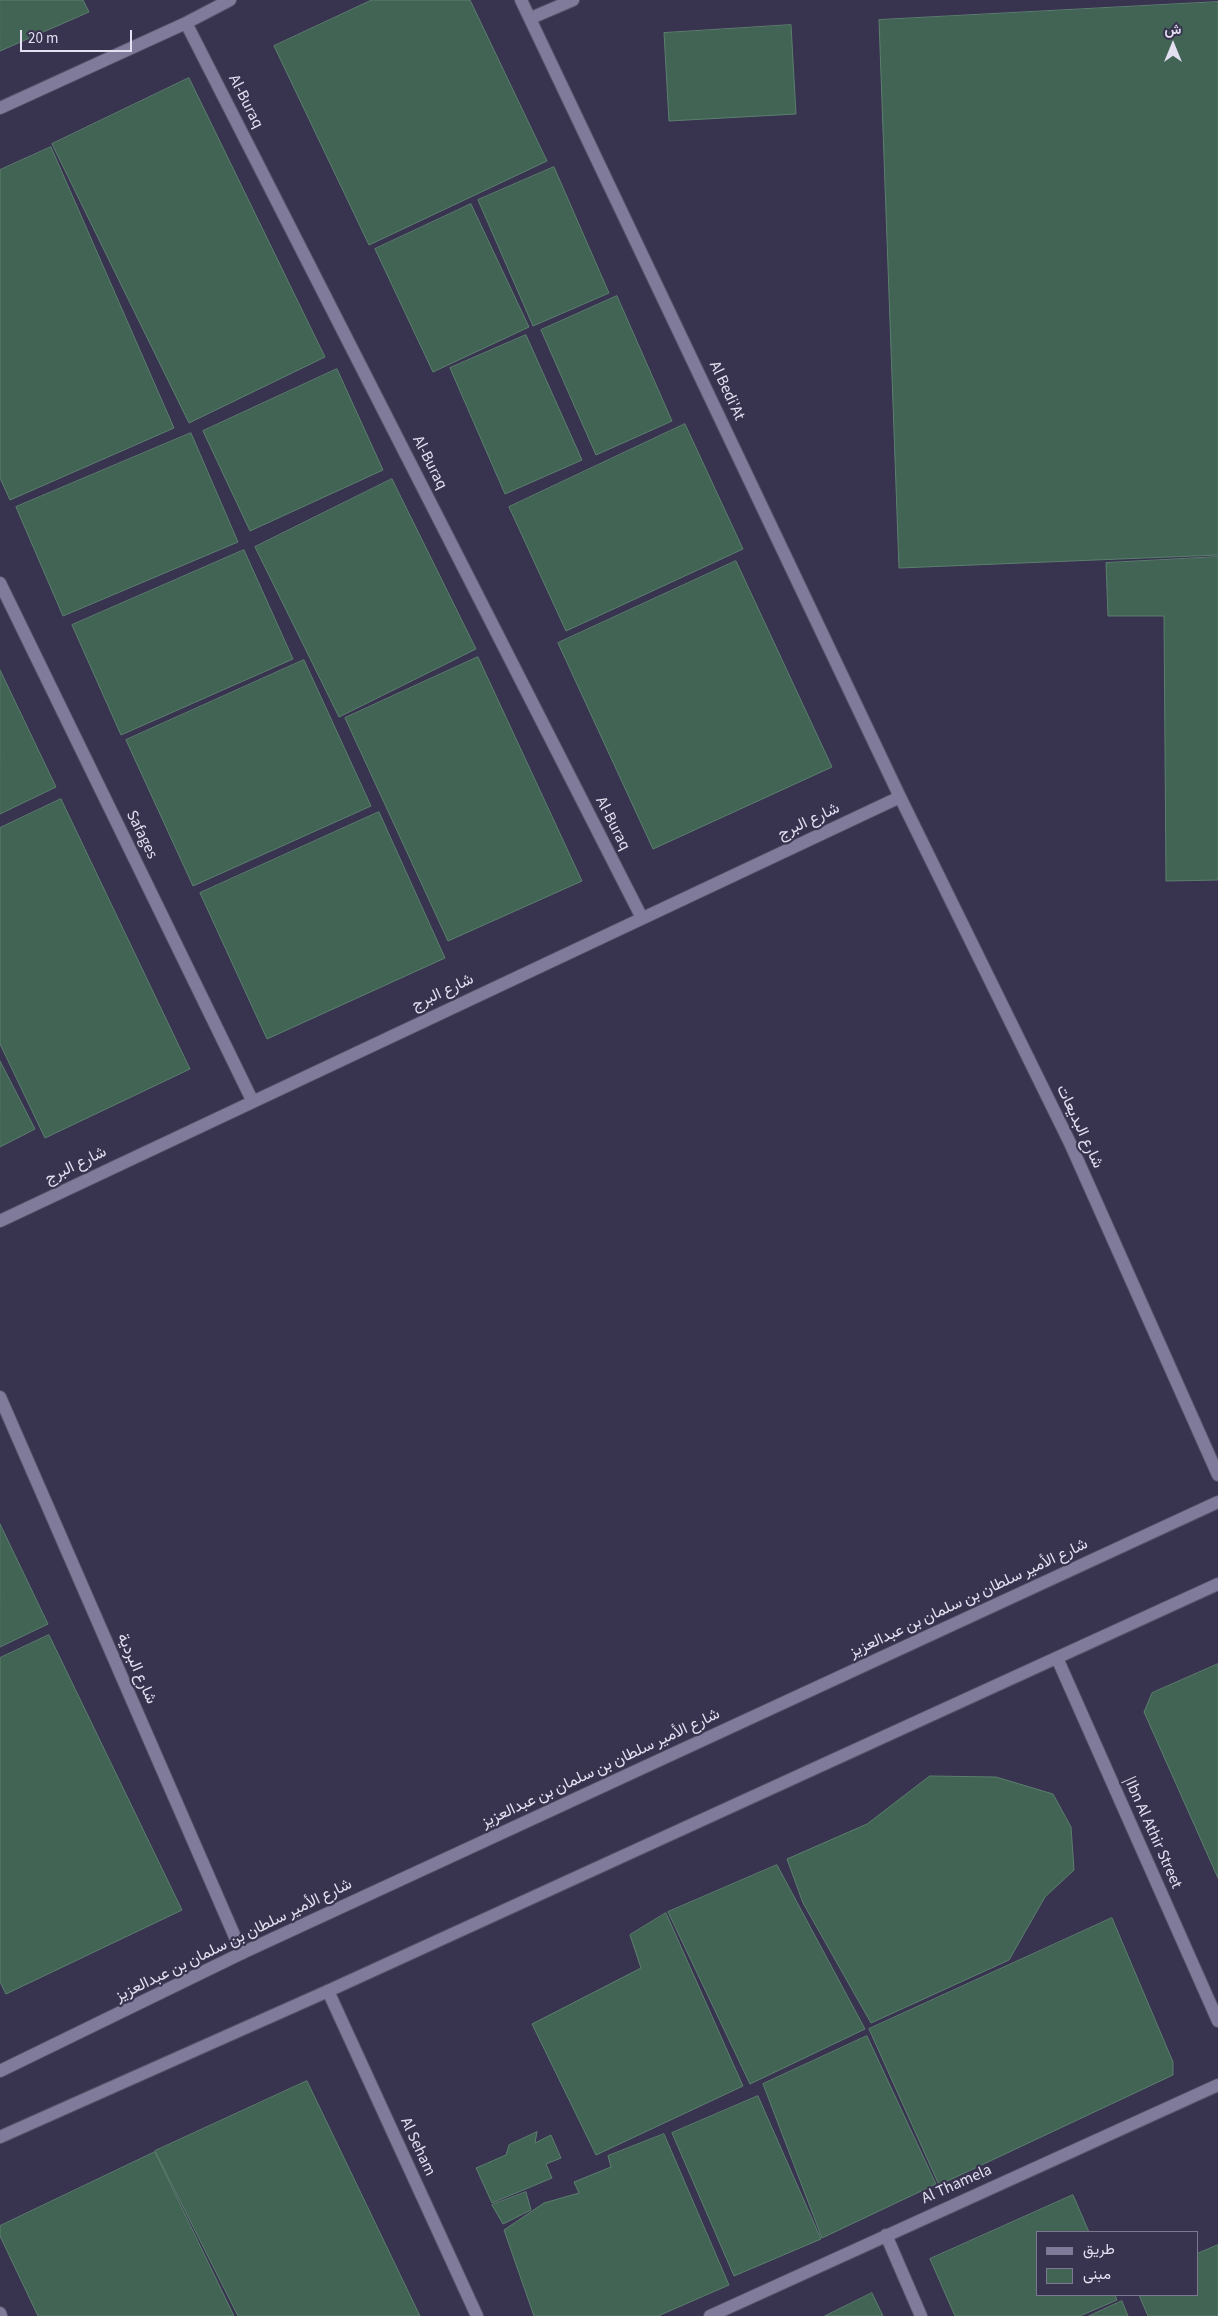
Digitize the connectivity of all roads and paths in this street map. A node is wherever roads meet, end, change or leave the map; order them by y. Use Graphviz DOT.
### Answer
graph roads {
  1 [pos="230,0"];
  2 [pos="521,0"];
  3 [pos="573,0"];
  4 [pos="531,18"];
  5 [pos="186,23"];
  6 [pos="0,108"];
  7 [pos="0,583"];
  8 [pos="900,797"];
  9 [pos="642,918"];
  10 [pos="252,1100"];
  11 [pos="0,1221"];
  12 [pos="0,1398"];
  13 [pos="1218,1475"];
  14 [pos="1218,1502"];
  15 [pos="1218,1584"];
  16 [pos="1057,1658"];
  17 [pos="242,1953"];
  18 [pos="328,1991"];
  19 [pos="1218,2021"];
  20 [pos="0,2071"];
  21 [pos="1218,2085"];
  22 [pos="0,2137"];
  23 [pos="886,2235"];
  24 [pos="477,2316"];
  25 [pos="710,2316"];
  26 [pos="921,2316"];
  1 -- 5 [label="street"];
  2 -- 4 [label="street, Al Bedi'At"];
  3 -- 4 [label="street"];
  4 -- 8 [label="street, Al Bedi'At"];
  5 -- 6 [label="street"];
  5 -- 9 [label="street, Al-Buraq"];
  7 -- 10 [label="street, Safages"];
  8 -- 9 [label="street, شارع البرج"];
  8 -- 13 [label="street, شارع البديعات"];
  9 -- 10 [label="street, شارع البرج"];
  10 -- 11 [label="street, شارع البرج"];
  12 -- 17 [label="street, شارع البردية"];
  14 -- 17 [label="street, شارع الأمير سلطان بن سلمان بن عبدالعزيز"];
  15 -- 16 [label="street"];
  16 -- 18 [label="street"];
  16 -- 19 [label="street, |Ibn Al Athir Street"];
  17 -- 20 [label="street, شارع الأمير سلطان بن سلمان بن عبدالعزيز"];
  18 -- 22 [label="street"];
  18 -- 24 [label="street, Al Seham"];
  21 -- 23 [label="street, Al Thamela"];
  23 -- 25 [label="street, Al Thamela"];
  23 -- 26 [label="street"];
}
